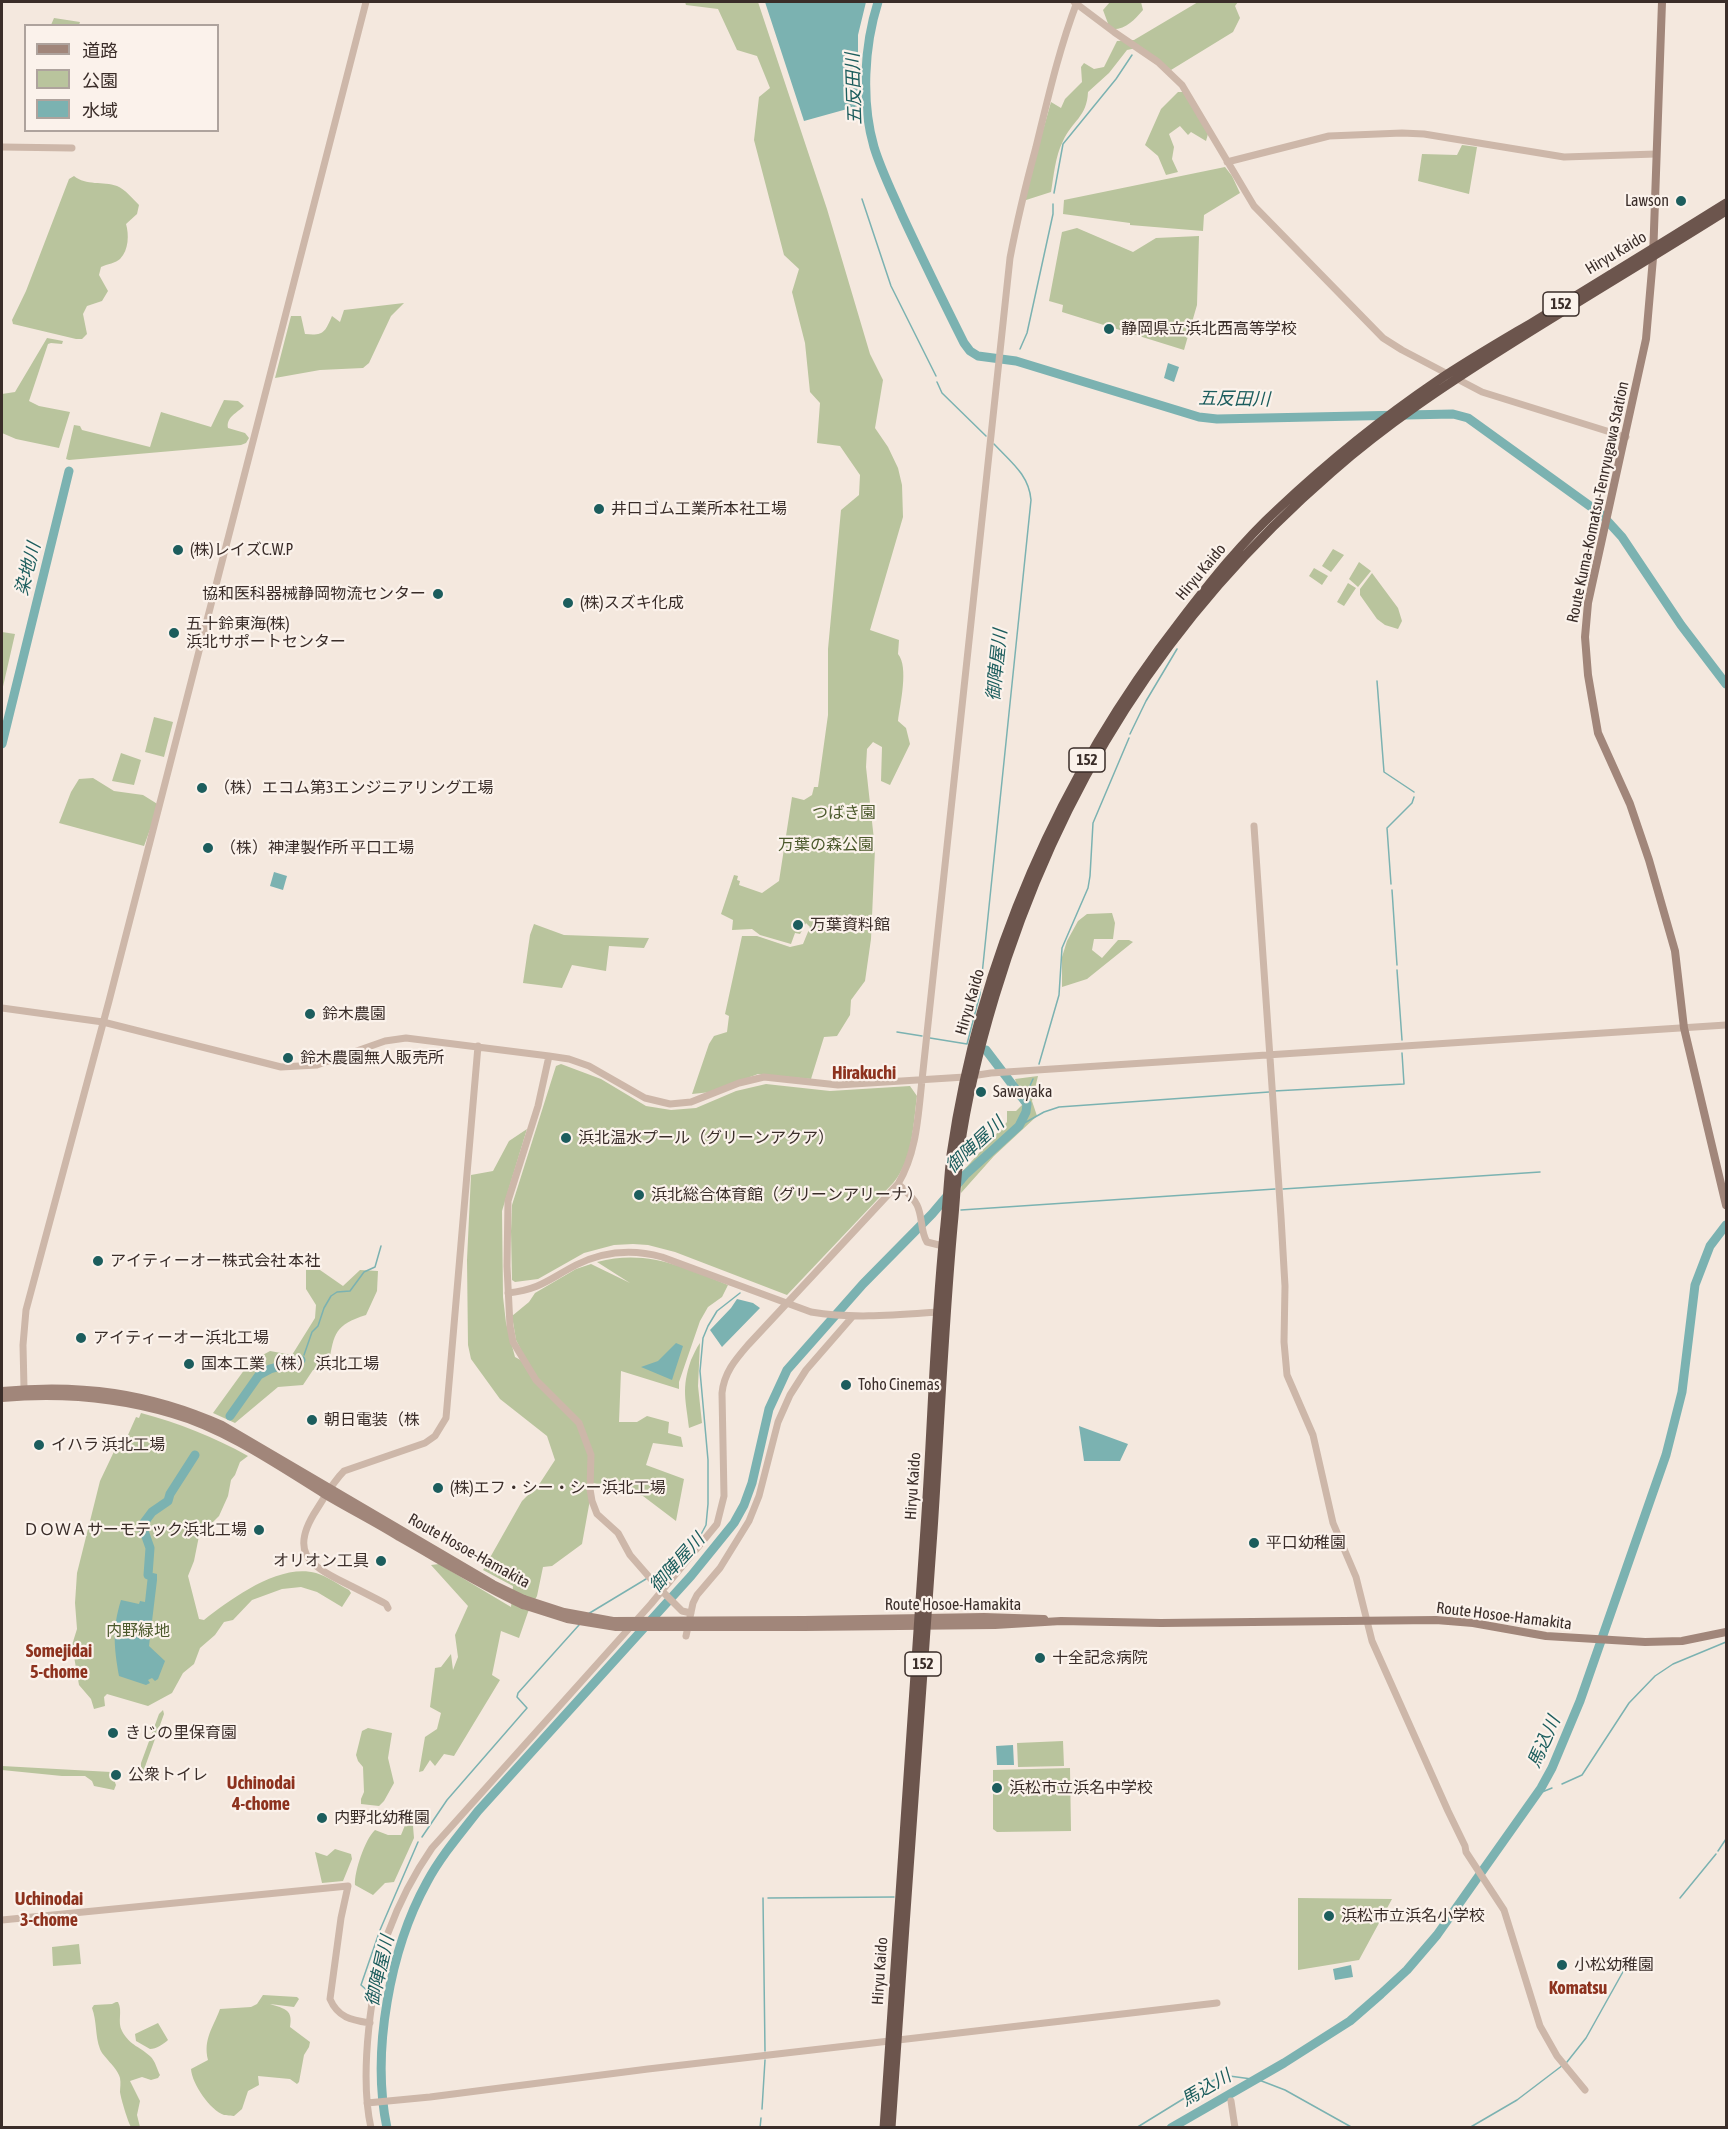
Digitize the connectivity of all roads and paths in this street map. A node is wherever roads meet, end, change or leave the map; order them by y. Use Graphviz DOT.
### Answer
graph roads {
  1 [pos="366,2"];
  2 [pos="1076,2"];
  3 [pos="1662,2"];
  4 [pos="2,147"];
  5 [pos="72,148"];
  6 [pos="1656,154"];
  7 [pos="1227,162"];
  8 [pos="1726,203"];
  9 [pos="1726,212"];
  10 [pos="1653,253"];
  11 [pos="1452,376"];
  12 [pos="1626,437"];
  13 [pos="1254,826"];
  14 [pos="2,1008"];
  15 [pos="103,1022"];
  16 [pos="1726,1025"];
  17 [pos="1684,1028"];
  18 [pos="478,1046"];
  19 [pos="549,1056"];
  20 [pos="1269,1056"];
  21 [pos="969,1076"];
  22 [pos="922,1080"];
  23 [pos="898,1184"];
  24 [pos="1726,1203"];
  25 [pos="942,1246"];
  26 [pos="508,1293"];
  27 [pos="787,1303"];
  28 [pos="941,1310"];
  29 [pos="850,1316"];
  30 [pos="24,1388"];
  31 [pos="2,1390"];
  32 [pos="2,1398"];
  33 [pos="328,1492"];
  34 [pos="664,1592"];
  35 [pos="388,1608"];
  36 [pos="691,1613"];
  37 [pos="1368,1620"];
  38 [pos="922,1622"];
  39 [pos="1726,1632"];
  40 [pos="686,1636"];
  41 [pos="2,1920"];
  42 [pos="1217,2003"];
  43 [pos="370,2022"];
  44 [pos="894,2041"];
  45 [pos="1585,2090"];
  46 [pos="1231,2101"];
  47 [pos="370,2103"];
  48 [pos="371,2127"];
  49 [pos="884,2127"];
  50 [pos="891,2127"];
  51 [pos="1235,2127"];
  1 -- 15 [label="street"];
  2 -- 7 [label="street"];
  2 -- 22 [label="street"];
  3 -- 6 [label="main road, Route Kuma-Komatsu-Tenryugawa Station"];
  4 -- 5 [label="street"];
  6 -- 7 [label="street"];
  6 -- 10 [label="main road, Route Kuma-Komatsu-Tenryugawa Station"];
  7 -- 11 [label="street"];
  8 -- 10 [label="highway, Hiryu Kaido / 152"];
  9 -- 10 [label="highway, Hiryu Kaido / 152"];
  10 -- 11 [label="highway, Hiryu Kaido / 152"];
  10 -- 12 [label="main road, Route Kuma-Komatsu-Tenryugawa Station"];
  11 -- 12 [label="street"];
  11 -- 21 [label="highway, Hiryu Kaido / 152"];
  11 -- 21 [label="highway, Hiryu Kaido / 152"];
  12 -- 17 [label="main road, Route Kuma-Komatsu-Tenryugawa Station"];
  13 -- 20 [label="street"];
  14 -- 15 [label="street"];
  15 -- 18 [label="street"];
  15 -- 30 [label="street"];
  16 -- 17 [label="street"];
  17 -- 20 [label="street"];
  17 -- 24 [label="main road, Route Kuma-Komatsu-Tenryugawa Station"];
  18 -- 19 [label="street"];
  18 -- 33 [label="street"];
  19 -- 22 [label="street"];
  19 -- 26 [label="street"];
  20 -- 21 [label="street"];
  20 -- 37 [label="street"];
  21 -- 22 [label="street"];
  21 -- 25 [label="highway, Hiryu Kaido / 152"];
  21 -- 28 [label="highway, Hiryu Kaido / 152"];
  22 -- 23 [label="street"];
  23 -- 25 [label="street"];
  23 -- 27 [label="street"];
  25 -- 28 [label="highway, Hiryu Kaido / 152"];
  26 -- 27 [label="street"];
  26 -- 34 [label="street"];
  27 -- 29 [label="street"];
  27 -- 34 [label="street"];
  28 -- 29 [label="street"];
  28 -- 38 [label="highway, Hiryu Kaido / 152"];
  29 -- 36 [label="street"];
  30 -- 31 [label="main road, Route Hosoe-Hamakita"];
  30 -- 33 [label="main road, Route Hosoe-Hamakita"];
  32 -- 33 [label="main road, Route Hosoe-Hamakita"];
  33 -- 35 [label="street"];
  33 -- 38 [label="main road, Route Hosoe-Hamakita, bridge"];
  34 -- 36 [label="street"];
  34 -- 43 [label="street"];
  36 -- 40 [label="street"];
  37 -- 38 [label="main road, Route Hosoe-Hamakita"];
  37 -- 39 [label="main road, Route Hosoe-Hamakita"];
  37 -- 45 [label="street"];
  38 -- 44 [label="highway, Hiryu Kaido / 152"];
  41 -- 43 [label="street"];
  42 -- 44 [label="street"];
  43 -- 47 [label="street"];
  44 -- 47 [label="street"];
  44 -- 49 [label="highway, Hiryu Kaido / 152"];
  44 -- 50 [label="highway, Hiryu Kaido / 152"];
  46 -- 51 [label="street"];
  47 -- 48 [label="street"];
}
